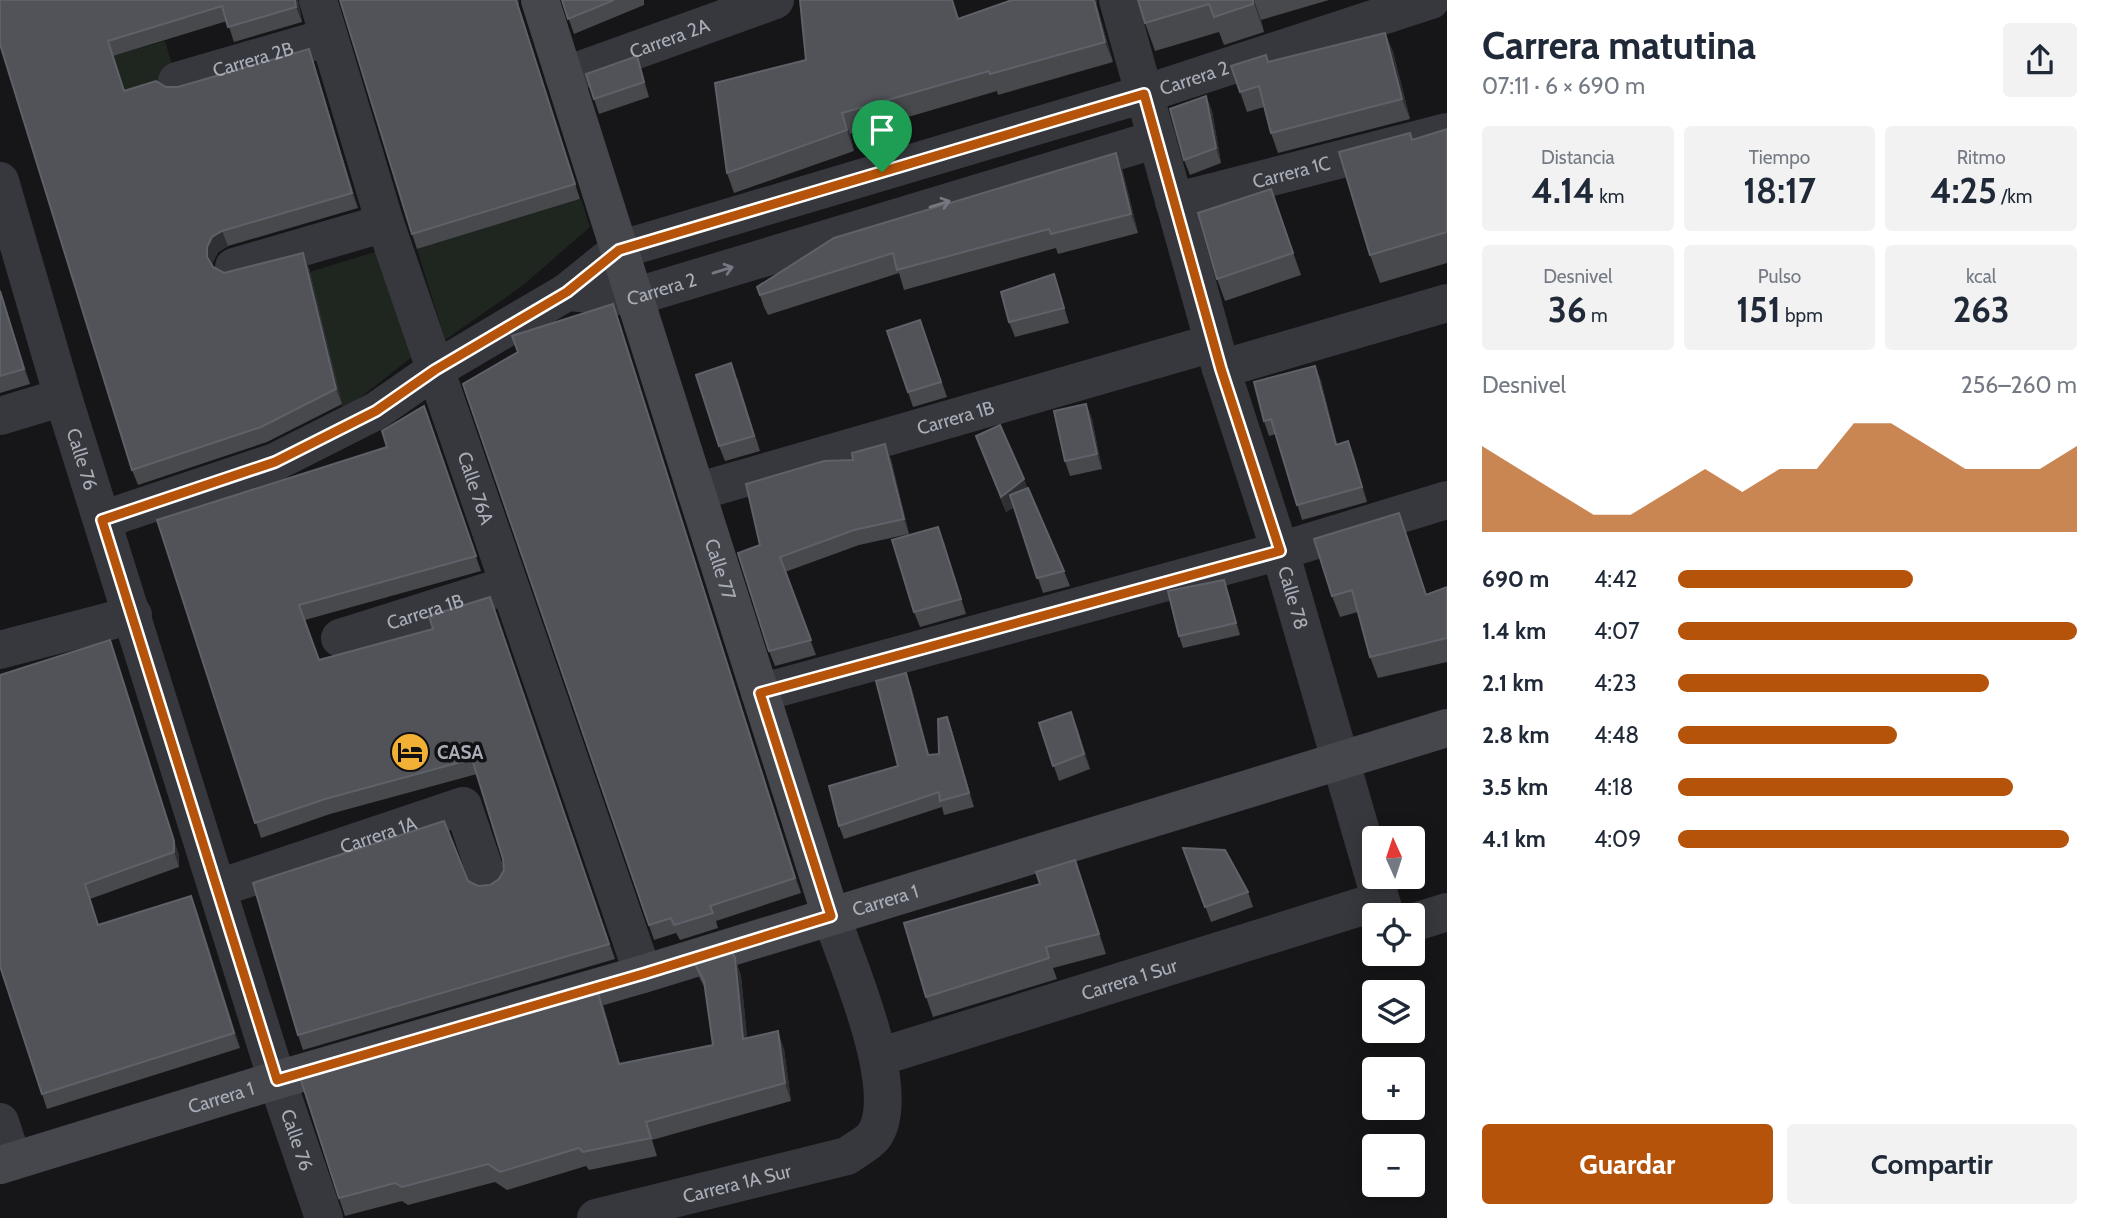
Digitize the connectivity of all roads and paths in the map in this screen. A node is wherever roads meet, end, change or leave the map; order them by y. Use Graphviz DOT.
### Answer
graph roads {
  1 [pos="318,0"];
  2 [pos="540,0"];
  3 [pos="775,0"];
  4 [pos="1118,0"];
  5 [pos="1431,0"];
  6 [pos="329,37"];
  7 [pos="564,76"];
  8 [pos="177,82"];
  9 [pos="1144,94"];
  10 [pos="1447,132"];
  11 [pos="1157,139"];
  12 [pos="0,181"];
  13 [pos="1174,202"];
  14 [pos="385,223"];
  15 [pos="619,250"];
  16 [pos="234,267"];
  17 [pos="567,292"];
  18 [pos="634,297"];
  19 [pos="1447,303"];
  20 [pos="1217,356"];
  21 [pos="435,370"];
  22 [pos="63,397"];
  23 [pos="0,416"];
  24 [pos="696,492"];
  25 [pos="1447,500"];
  26 [pos="102,520"];
  27 [pos="1280,551"];
  28 [pos="509,586"];
  29 [pos="133,615"];
  30 [pos="340,638"];
  31 [pos="0,650"];
  32 [pos="760,693"];
  33 [pos="1447,728"];
  34 [pos="1339,762"];
  35 [pos="488,880"];
  36 [pos="219,888"];
  37 [pos="1381,903"];
  38 [pos="1447,912"];
  39 [pos="1362,914"];
  40 [pos="831,916"];
  41 [pos="1425,919"];
  42 [pos="643,974"];
  43 [pos="879,1057"];
  44 [pos="277,1080"];
  45 [pos="0,1122"];
  46 [pos="874,1136"];
  47 [pos="6,1163"];
  48 [pos="324,1218"];
  49 [pos="596,1218"];
  1 -- 6 [label="street, Calle 76A"];
  2 -- 7 [label="street, Calle 77"];
  3 -- 7 [label="street, Carrera 2A"];
  4 -- 9 [label="street, Calle 78"];
  5 -- 9 [label="street, Carrera 2"];
  6 -- 8 [label="street, Carrera 2B"];
  6 -- 14 [label="street, Calle 76A"];
  7 -- 15 [label="street, Calle 77"];
  9 -- 11 [label="street, Calle 78"];
  9 -- 15 [label="street, Carrera 2"];
  10 -- 13 [label="street, Carrera 1C"];
  11 -- 13 [label="street, Calle 78"];
  18 -- 11 [label="street, Carrera 2, one-way"];
  12 -- 22 [label="street, Calle 76"];
  13 -- 20 [label="street, Calle 78"];
  14 -- 16 [label="street"];
  14 -- 21 [label="street, Calle 76A"];
  15 -- 17 [label="street, Carrera 2"];
  15 -- 18 [label="street, Calle 77"];
  17 -- 18 [label="street, Carrera 2"];
  17 -- 21 [label="street, Carrera 2"];
  18 -- 24 [label="street, Calle 77"];
  19 -- 20 [label="street, Carrera 1B"];
  20 -- 24 [label="street, Carrera 1B"];
  20 -- 27 [label="street, Calle 78"];
  21 -- 26 [label="street, Carrera 2"];
  21 -- 28 [label="street, Calle 76A"];
  22 -- 23 [label="street"];
  22 -- 26 [label="street, Calle 76"];
  24 -- 32 [label="street, Calle 77"];
  25 -- 27 [label="street"];
  26 -- 29 [label="street, Calle 76"];
  27 -- 32 [label="street"];
  27 -- 34 [label="street, Calle 78"];
  28 -- 30 [label="street, Carrera 1B"];
  28 -- 42 [label="street, Calle 76A"];
  29 -- 31 [label="street"];
  29 -- 36 [label="street, Calle 76"];
  32 -- 40 [label="street, Calle 77"];
  33 -- 34 [label="street, Carrera 1"];
  34 -- 37 [label="street, Calle 78"];
  34 -- 40 [label="street, Carrera 1"];
  35 -- 36 [label="street, Carrera 1A"];
  36 -- 44 [label="street, Calle 76"];
  38 -- 41 [label="street"];
  39 -- 43 [label="street, Carrera 1 Sur"];
  40 -- 42 [label="street, Carrera 1"];
  40 -- 43 [label="street, Calle 77"];
  42 -- 44 [label="street, Carrera 1"];
  43 -- 46 [label="street, Calle 77"];
  44 -- 47 [label="street, Carrera 1"];
  44 -- 48 [label="street, Calle 76"];
  45 -- 47 [label="street"];
  46 -- 49 [label="street, Carrera 1A Sur"];
}
